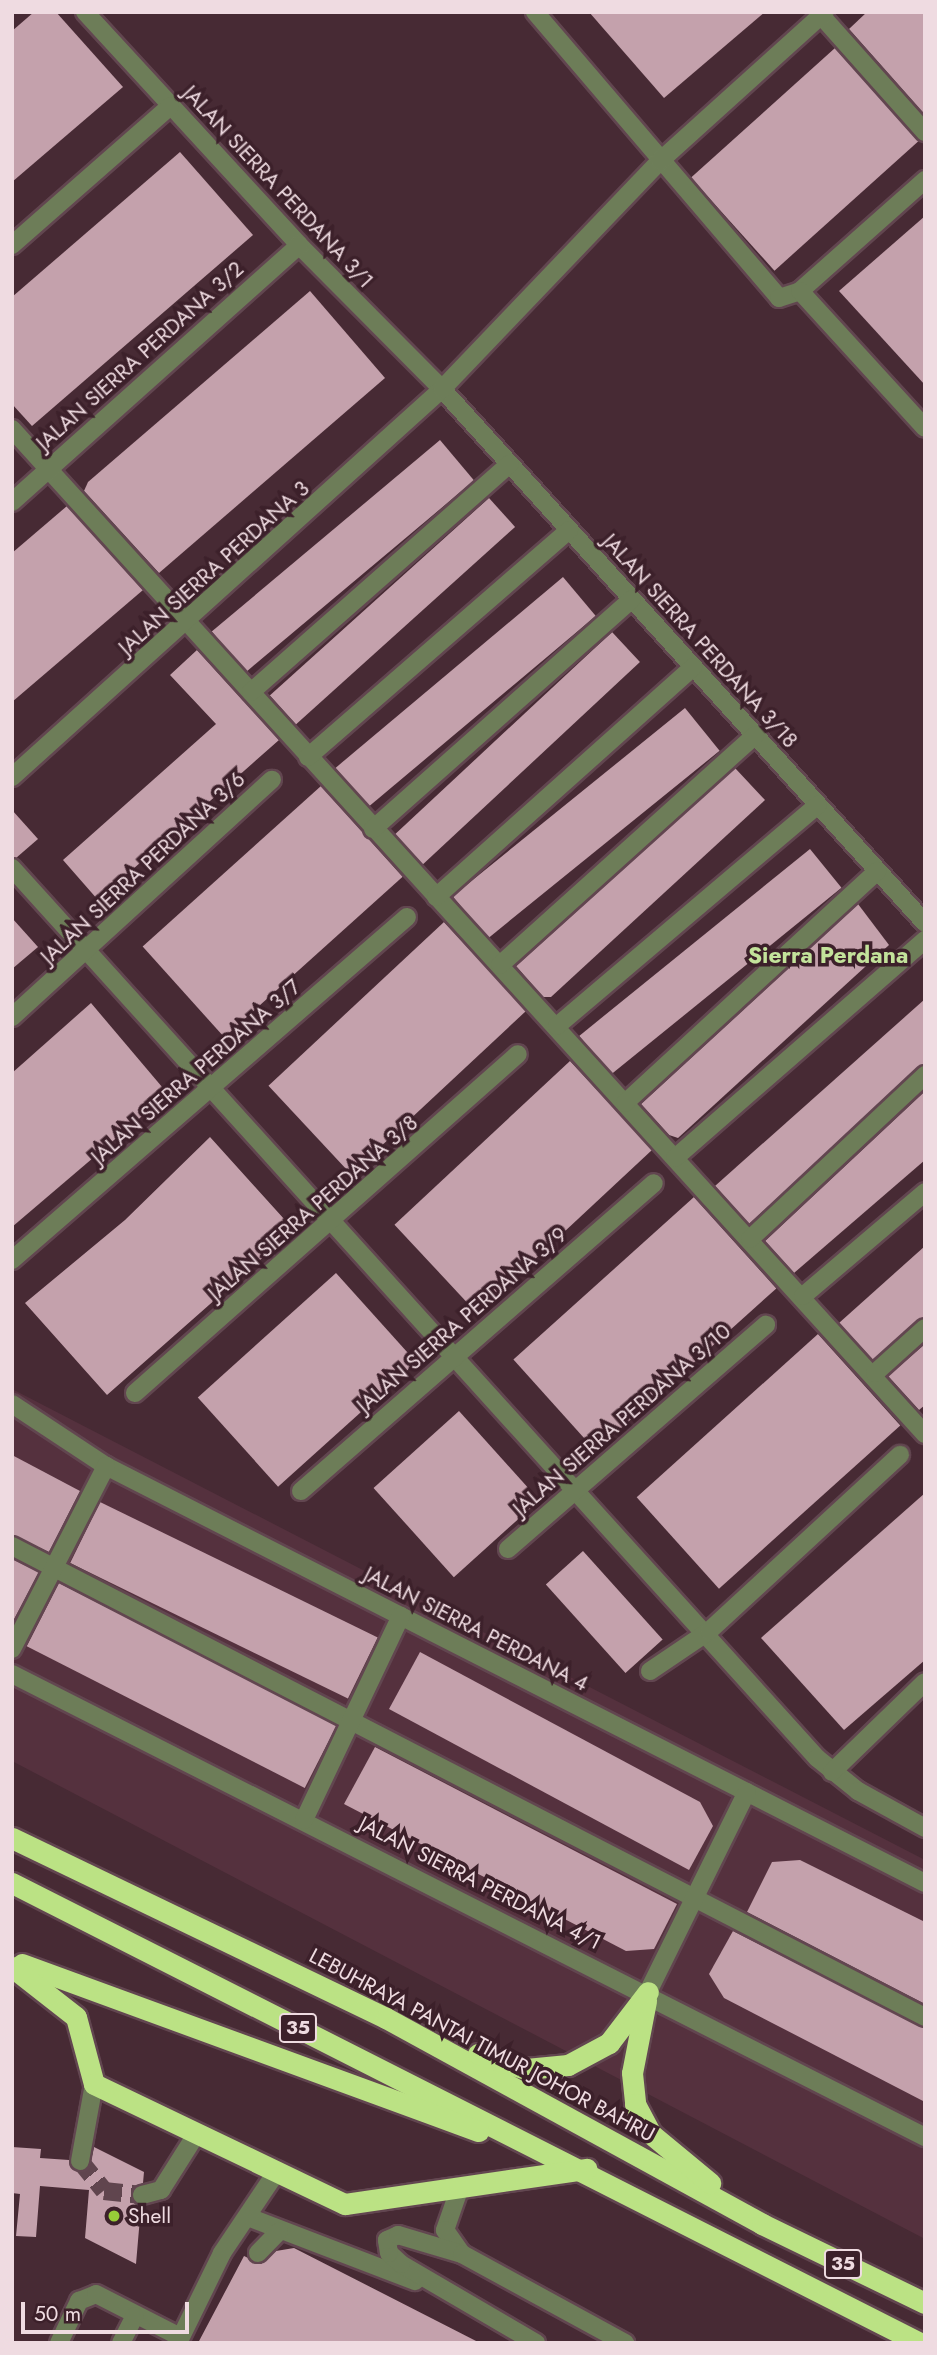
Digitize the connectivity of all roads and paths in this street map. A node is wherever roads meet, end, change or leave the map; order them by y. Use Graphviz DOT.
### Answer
graph roads {
  1 [pos="85,12"];
  2 [pos="821,13"];
  3 [pos="539,14"];
  4 [pos="170,106"];
  5 [pos="925,132"];
  6 [pos="660,161"];
  7 [pos="925,180"];
  8 [pos="12,245"];
  9 [pos="299,245"];
  10 [pos="800,291"];
  11 [pos="442,389"];
  12 [pos="924,427"];
  13 [pos="12,429"];
  14 [pos="510,464"];
  15 [pos="48,470"];
  16 [pos="12,502"];
  17 [pos="569,530"];
  18 [pos="632,599"];
  19 [pos="187,626"];
  20 [pos="693,667"];
  21 [pos="251,692"];
  22 [pos="755,736"];
  23 [pos="308,757"];
  24 [pos="12,777"];
  25 [pos="272,780"];
  26 [pos="818,805"];
  27 [pos="373,829"];
  28 [pos="12,868"];
  29 [pos="877,871"];
  30 [pos="436,897"];
  31 [pos="407,917"];
  32 [pos="925,923"];
  33 [pos="925,940"];
  34 [pos="88,952"];
  35 [pos="500,965"];
  36 [pos="12,1017"];
  37 [pos="557,1026"];
  38 [pos="519,1054"];
  39 [pos="925,1075"];
  40 [pos="213,1090"];
  41 [pos="625,1103"];
  42 [pos="675,1158"];
  43 [pos="654,1182"];
  44 [pos="925,1192"];
  45 [pos="334,1224"];
  46 [pos="750,1239"];
  47 [pos="12,1260"];
  48 [pos="803,1296"];
  49 [pos="766,1325"];
  50 [pos="925,1328"];
  51 [pos="455,1357"];
  52 [pos="875,1373"];
  53 [pos="135,1392"];
  54 [pos="12,1404"];
  55 [pos="924,1433"];
  56 [pos="900,1455"];
  57 [pos="106,1466"];
  58 [pos="575,1490"];
  59 [pos="301,1491"];
  60 [pos="12,1546"];
  61 [pos="508,1549"];
  62 [pos="54,1568"];
  63 [pos="401,1616"];
  64 [pos="709,1632"];
  65 [pos="12,1649"];
  66 [pos="650,1671"];
  67 [pos="12,1674"];
  68 [pos="925,1682"];
  69 [pos="350,1724"];
  70 [pos="832,1772"];
  71 [pos="747,1792"];
  72 [pos="304,1820"];
  73 [pos="925,1828"];
  74 [pos="12,1838"];
  75 [pos="12,1883"];
  76 [pos="925,1883"];
  77 [pos="695,1898"];
  78 [pos="12,1960"];
  79 [pos="12,1967"];
  80 [pos="648,1992"];
  81 [pos="925,2017"];
  82 [pos="386,2018"];
  83 [pos="94,2084"];
  84 [pos="197,2133"];
  85 [pos="925,2137"];
  86 [pos="80,2161"];
  87 [pos="586,2169"];
  88 [pos="277,2171"];
  89 [pos="460,2187"];
  90 [pos="142,2195"];
  91 [pos="248,2217"];
  92 [pos="762,2224"];
  93 [pos="279,2231"];
  94 [pos="258,2253"];
  95 [pos="462,2254"];
  96 [pos="438,2289"];
  97 [pos="925,2303"];
  98 [pos="135,2316"];
  99 [pos="179,2340"];
  100 [pos="60,2343"];
  101 [pos="121,2343"];
  102 [pos="536,2343"];
  103 [pos="625,2343"];
  104 [pos="920,2343"];
  1 -- 4 [label="street, JALAN SIERRA PERDANA 3/1"];
  2 -- 5 [label="street"];
  2 -- 6 [label="street, JALAN SIERRA PERDANA 3"];
  3 -- 6 [label="street"];
  4 -- 8 [label="street"];
  4 -- 9 [label="street, JALAN SIERRA PERDANA 3/1"];
  6 -- 10 [label="street"];
  6 -- 11 [label="street, JALAN SIERRA PERDANA 3"];
  7 -- 10 [label="street"];
  9 -- 11 [label="street, JALAN SIERRA PERDANA 3/1"];
  9 -- 15 [label="street, JALAN SIERRA PERDANA 3/2"];
  10 -- 12 [label="street"];
  11 -- 14 [label="street, JALAN SIERRA PERDANA 3/18"];
  11 -- 19 [label="street, JALAN SIERRA PERDANA 3"];
  13 -- 15 [label="street"];
  14 -- 17 [label="street, JALAN SIERRA PERDANA 3/18"];
  14 -- 21 [label="street"];
  15 -- 16 [label="street, JALAN SIERRA PERDANA 3/2"];
  15 -- 19 [label="street"];
  17 -- 18 [label="street, JALAN SIERRA PERDANA 3/18"];
  17 -- 23 [label="street"];
  18 -- 20 [label="street, JALAN SIERRA PERDANA 3/18"];
  18 -- 27 [label="street"];
  19 -- 21 [label="street"];
  19 -- 24 [label="street, JALAN SIERRA PERDANA 3"];
  20 -- 22 [label="street, JALAN SIERRA PERDANA 3/18"];
  20 -- 30 [label="street"];
  21 -- 23 [label="street"];
  22 -- 26 [label="street, JALAN SIERRA PERDANA 3/18"];
  22 -- 35 [label="street"];
  23 -- 27 [label="street"];
  25 -- 34 [label="street, JALAN SIERRA PERDANA 3/6"];
  26 -- 29 [label="street, JALAN SIERRA PERDANA 3/18"];
  26 -- 37 [label="street"];
  27 -- 30 [label="street"];
  28 -- 34 [label="street"];
  29 -- 32 [label="street, JALAN SIERRA PERDANA 3/18"];
  29 -- 41 [label="street"];
  30 -- 35 [label="street"];
  31 -- 40 [label="street, JALAN SIERRA PERDANA 3/7"];
  33 -- 42 [label="street"];
  34 -- 36 [label="street, JALAN SIERRA PERDANA 3/6"];
  34 -- 40 [label="street"];
  35 -- 37 [label="street"];
  37 -- 41 [label="street"];
  38 -- 45 [label="street, JALAN SIERRA PERDANA 3/8"];
  39 -- 46 [label="street"];
  40 -- 45 [label="street"];
  40 -- 47 [label="street, JALAN SIERRA PERDANA 3/7"];
  41 -- 42 [label="street"];
  42 -- 46 [label="street"];
  43 -- 51 [label="street, JALAN SIERRA PERDANA 3/9"];
  44 -- 48 [label="street"];
  45 -- 51 [label="street"];
  45 -- 53 [label="street, JALAN SIERRA PERDANA 3/8"];
  46 -- 48 [label="street"];
  48 -- 52 [label="street"];
  49 -- 58 [label="street, JALAN SIERRA PERDANA 3/10"];
  50 -- 52 [label="street"];
  51 -- 58 [label="street"];
  51 -- 59 [label="street, JALAN SIERRA PERDANA 3/9"];
  52 -- 55 [label="street"];
  54 -- 57 [label="street, JALAN SIERRA PERDANA 4"];
  56 -- 64 [label="street"];
  57 -- 62 [label="street"];
  57 -- 63 [label="street, JALAN SIERRA PERDANA 4"];
  58 -- 61 [label="street, JALAN SIERRA PERDANA 3/10"];
  58 -- 64 [label="street"];
  60 -- 62 [label="street"];
  62 -- 65 [label="street"];
  62 -- 69 [label="street"];
  63 -- 69 [label="street"];
  63 -- 71 [label="street, JALAN SIERRA PERDANA 4"];
  64 -- 66 [label="street"];
  64 -- 70 [label="street"];
  67 -- 72 [label="street, JALAN SIERRA PERDANA 4/1"];
  68 -- 70 [label="street"];
  69 -- 72 [label="street"];
  69 -- 77 [label="street"];
  70 -- 73 [label="street"];
  71 -- 76 [label="street, JALAN SIERRA PERDANA 4"];
  71 -- 77 [label="street"];
  72 -- 80 [label="street, JALAN SIERRA PERDANA 4/1"];
  74 -- 82 [label="highway, LEBUHRAYA PANTAI TIMUR JOHOR BAHRU / 35"];
  75 -- 87 [label="highway, 35"];
  77 -- 80 [label="street"];
  77 -- 81 [label="street"];
  78 -- 87 [label="highway"];
  79 -- 83 [label="highway"];
  80 -- 82 [label="highway"];
  80 -- 85 [label="street, JALAN SIERRA PERDANA 4/1"];
  80 -- 92 [label="highway"];
  82 -- 92 [label="highway, LEBUHRAYA PANTAI TIMUR JOHOR BAHRU / 35"];
  83 -- 84 [label="highway"];
  83 -- 86 [label="street"];
  84 -- 88 [label="highway"];
  84 -- 90 [label="street"];
  87 -- 89 [label="highway"];
  87 -- 104 [label="highway, 35"];
  88 -- 89 [label="highway"];
  88 -- 91 [label="street"];
  89 -- 95 [label="street"];
  91 -- 93 [label="street"];
  91 -- 99 [label="street"];
  92 -- 97 [label="highway, LEBUHRAYA PANTAI TIMUR JOHOR BAHRU / 35"];
  93 -- 94 [label="street"];
  93 -- 96 [label="street"];
  95 -- 96 [label="street"];
  95 -- 103 [label="street"];
  96 -- 102 [label="street"];
  98 -- 99 [label="street"];
  98 -- 100 [label="street"];
  98 -- 101 [label="street"];
}
